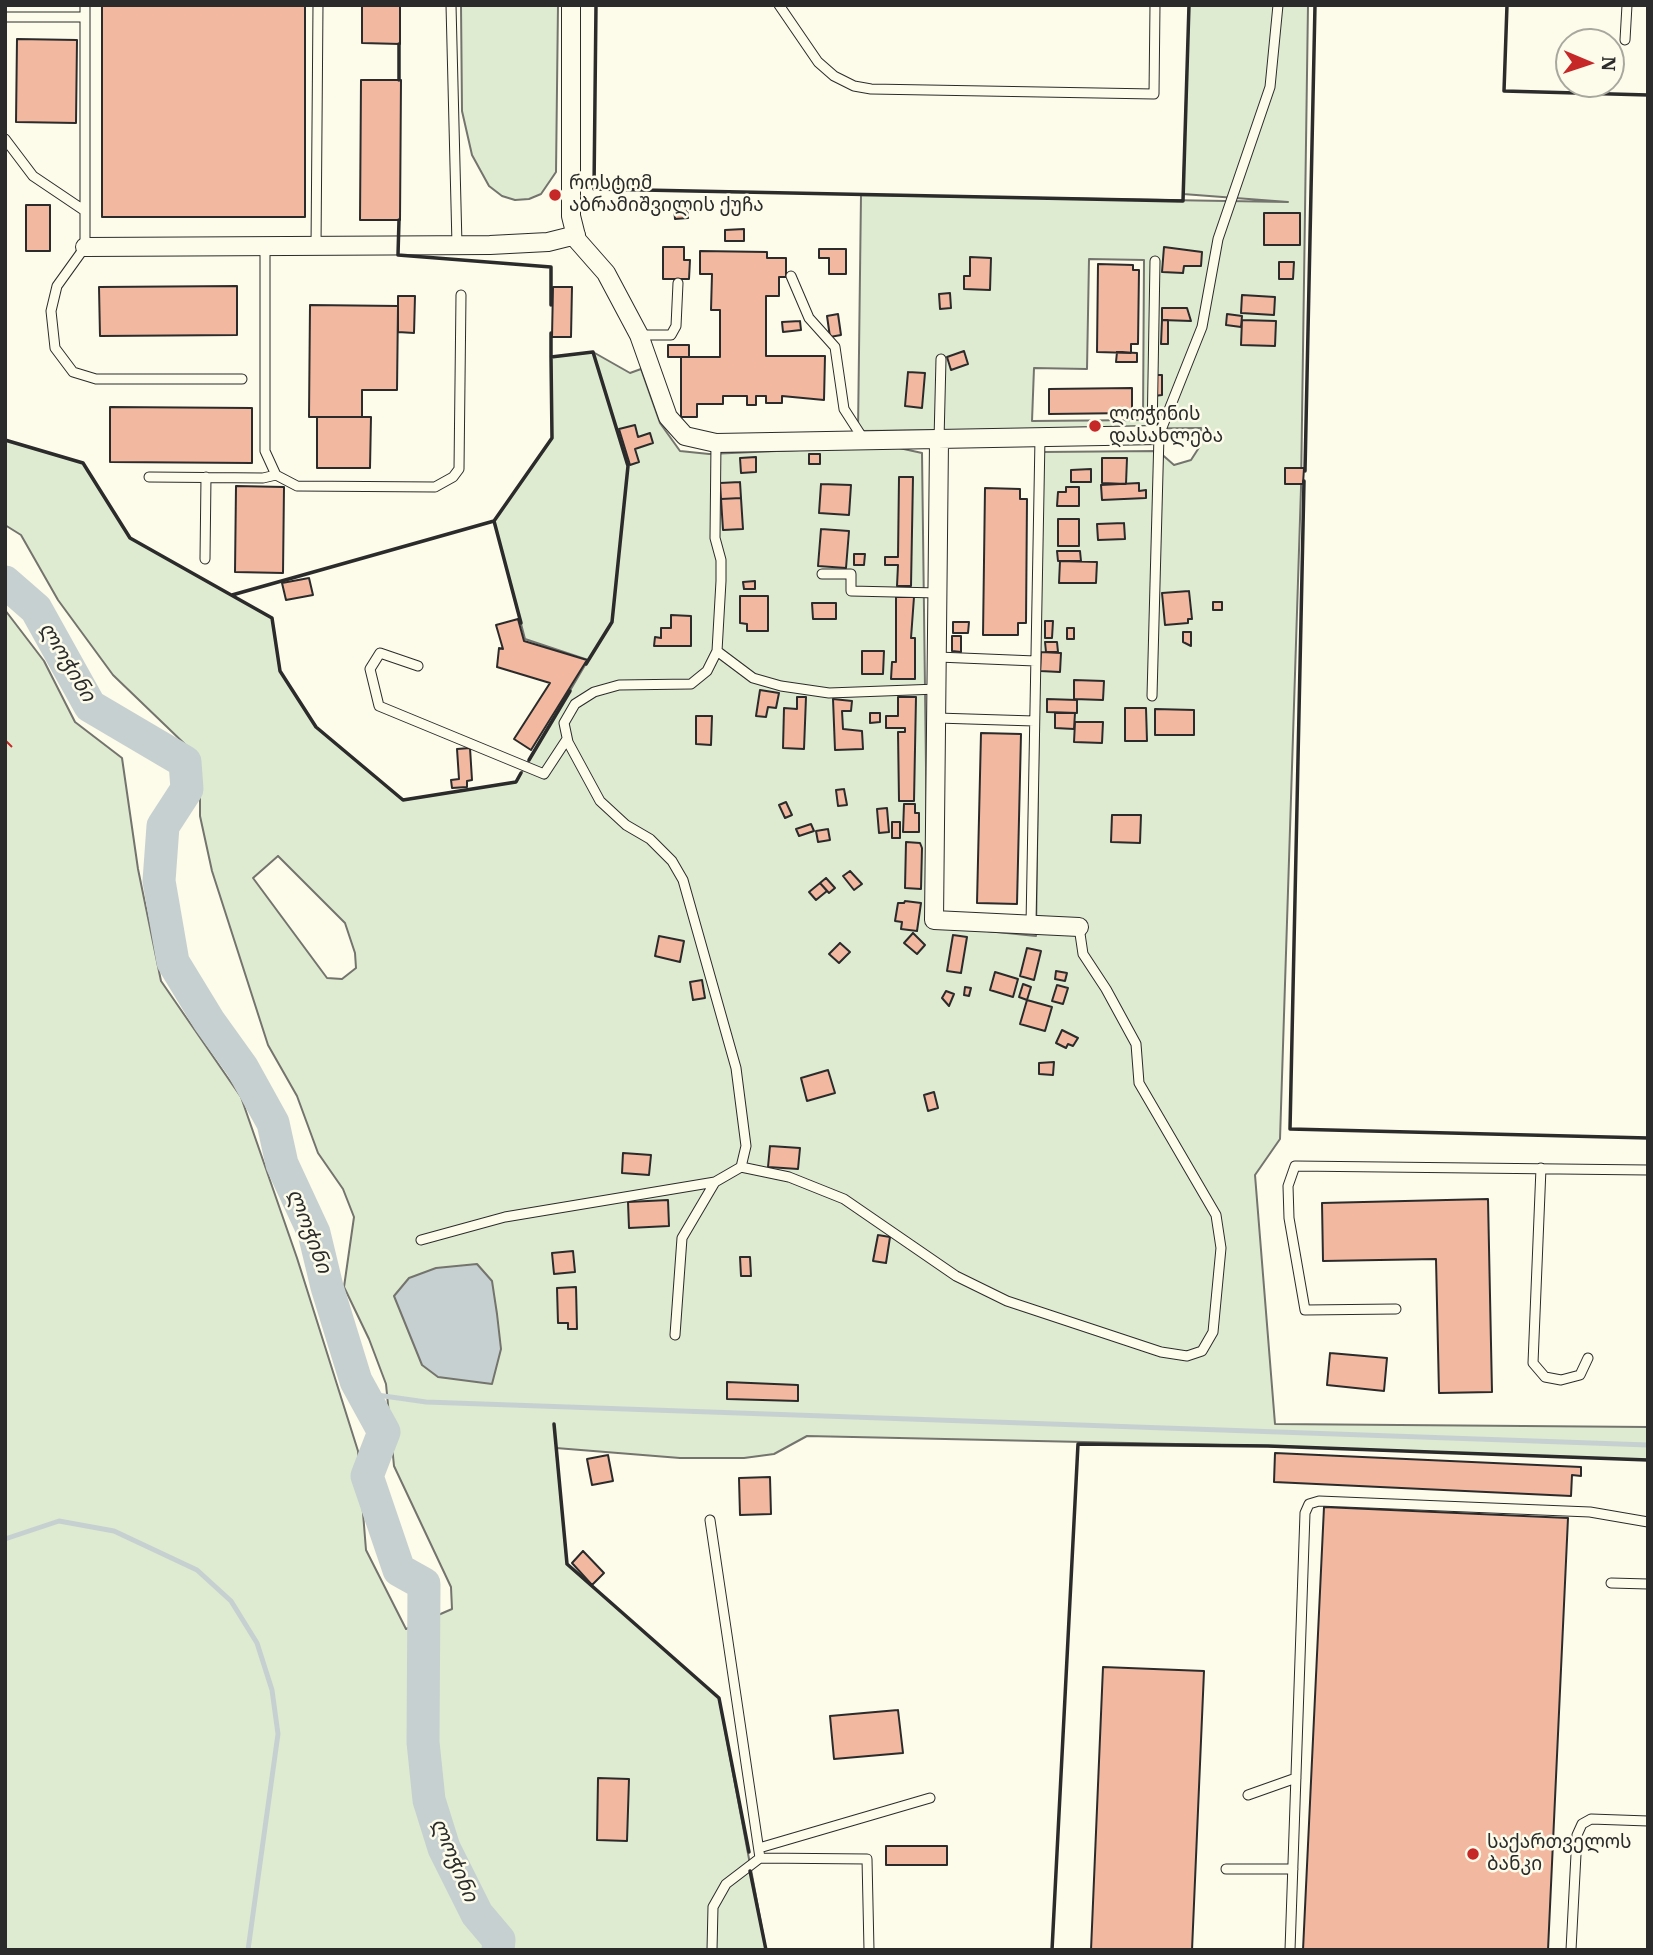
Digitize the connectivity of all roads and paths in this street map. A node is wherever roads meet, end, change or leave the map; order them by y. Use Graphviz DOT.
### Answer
graph roads {
  1 [pos="85,5"];
  2 [pos="318,5"];
  3 [pos="451,5"];
  4 [pos="571,5"];
  5 [pos="779,5"];
  6 [pos="1155,5"];
  7 [pos="1278,5"];
  8 [pos="1627,5"];
  9 [pos="5,17"];
  10 [pos="85,17"];
  11 [pos="1625,40"];
  12 [pos="5,139"];
  13 [pos="85,211"];
  14 [pos="576,234"];
  15 [pos="457,245"];
  16 [pos="265,246"];
  17 [pos="316,246"];
  18 [pos="85,247"];
  19 [pos="1155,261"];
  20 [pos="791,276"];
  21 [pos="678,283"];
  22 [pos="461,295"];
  23 [pos="639,335"];
  24 [pos="941,359"];
  25 [pos="242,379"];
  26 [pos="1155,436"];
  27 [pos="1040,438"];
  28 [pos="939,441"];
  29 [pos="865,442"];
  30 [pos="716,443"];
  31 [pos="276,475"];
  32 [pos="149,477"];
  33 [pos="206,477"];
  34 [pos="205,559"];
  35 [pos="822,575"];
  36 [pos="938,593"];
  37 [pos="717,652"];
  38 [pos="938,657"];
  39 [pos="1035,661"];
  40 [pos="418,666"];
  41 [pos="938,689"];
  42 [pos="1152,696"];
  43 [pos="937,718"];
  44 [pos="1034,722"];
  45 [pos="567,739"];
  46 [pos="1031,924"];
  47 [pos="1079,927"];
  48 [pos="741,1167"];
  49 [pos="1541,1168"];
  50 [pos="1648,1170"];
  51 [pos="715,1182"];
  52 [pos="421,1240"];
  53 [pos="1396,1309"];
  54 [pos="675,1335"];
  55 [pos="1588,1359"];
  56 [pos="710,1520"];
  57 [pos="1648,1522"];
  58 [pos="1611,1583"];
  59 [pos="1648,1584"];
  60 [pos="1296,1777"];
  61 [pos="1248,1796"];
  62 [pos="930,1798"];
  63 [pos="1648,1821"];
  64 [pos="759,1853"];
  65 [pos="1226,1869"];
  66 [pos="1293,1869"];
  67 [pos="712,1950"];
  68 [pos="869,1950"];
  69 [pos="1290,1950"];
  70 [pos="1571,1950"];
  1 -- 10 [label="lane"];
  2 -- 17 [label="lane"];
  3 -- 15 [label="lane"];
  4 -- 14 [label="street"];
  5 -- 6 [label="lane"];
  7 -- 26 [label="lane"];
  8 -- 11 [label="lane"];
  9 -- 10 [label="lane"];
  10 -- 13 [label="lane"];
  12 -- 13 [label="lane"];
  13 -- 18 [label="lane"];
  14 -- 15 [label="street"];
  14 -- 23 [label="street"];
  15 -- 17 [label="street"];
  16 -- 17 [label="street"];
  16 -- 18 [label="street"];
  16 -- 31 [label="lane"];
  18 -- 25 [label="lane"];
  19 -- 26 [label="lane"];
  20 -- 29 [label="lane"];
  21 -- 23 [label="lane"];
  22 -- 31 [label="lane"];
  23 -- 30 [label="street"];
  24 -- 28 [label="lane"];
  26 -- 27 [label="street"];
  26 -- 42 [label="lane"];
  27 -- 28 [label="street"];
  27 -- 39 [label="lane"];
  28 -- 29 [label="street"];
  28 -- 36 [label="street"];
  29 -- 30 [label="street"];
  30 -- 37 [label="lane"];
  31 -- 33 [label="lane"];
  32 -- 33 [label="lane"];
  33 -- 34 [label="lane"];
  35 -- 36 [label="lane"];
  36 -- 38 [label="street"];
  37 -- 41 [label="lane"];
  37 -- 45 [label="lane"];
  38 -- 39 [label="lane"];
  38 -- 41 [label="street"];
  39 -- 44 [label="lane"];
  40 -- 45 [label="lane"];
  41 -- 43 [label="street"];
  43 -- 44 [label="lane"];
  43 -- 46 [label="street"];
  44 -- 46 [label="lane"];
  45 -- 48 [label="lane"];
  46 -- 47 [label="street"];
  47 -- 48 [label="lane"];
  48 -- 51 [label="lane"];
  49 -- 50 [label="lane"];
  49 -- 53 [label="lane"];
  49 -- 55 [label="lane"];
  51 -- 52 [label="lane"];
  51 -- 54 [label="lane"];
  56 -- 64 [label="lane"];
  57 -- 60 [label="lane"];
  58 -- 59 [label="lane"];
  60 -- 61 [label="lane"];
  60 -- 66 [label="lane"];
  62 -- 64 [label="lane"];
  63 -- 70 [label="lane"];
  64 -- 67 [label="lane"];
  64 -- 68 [label="lane"];
  65 -- 66 [label="lane"];
  66 -- 69 [label="lane"];
}
